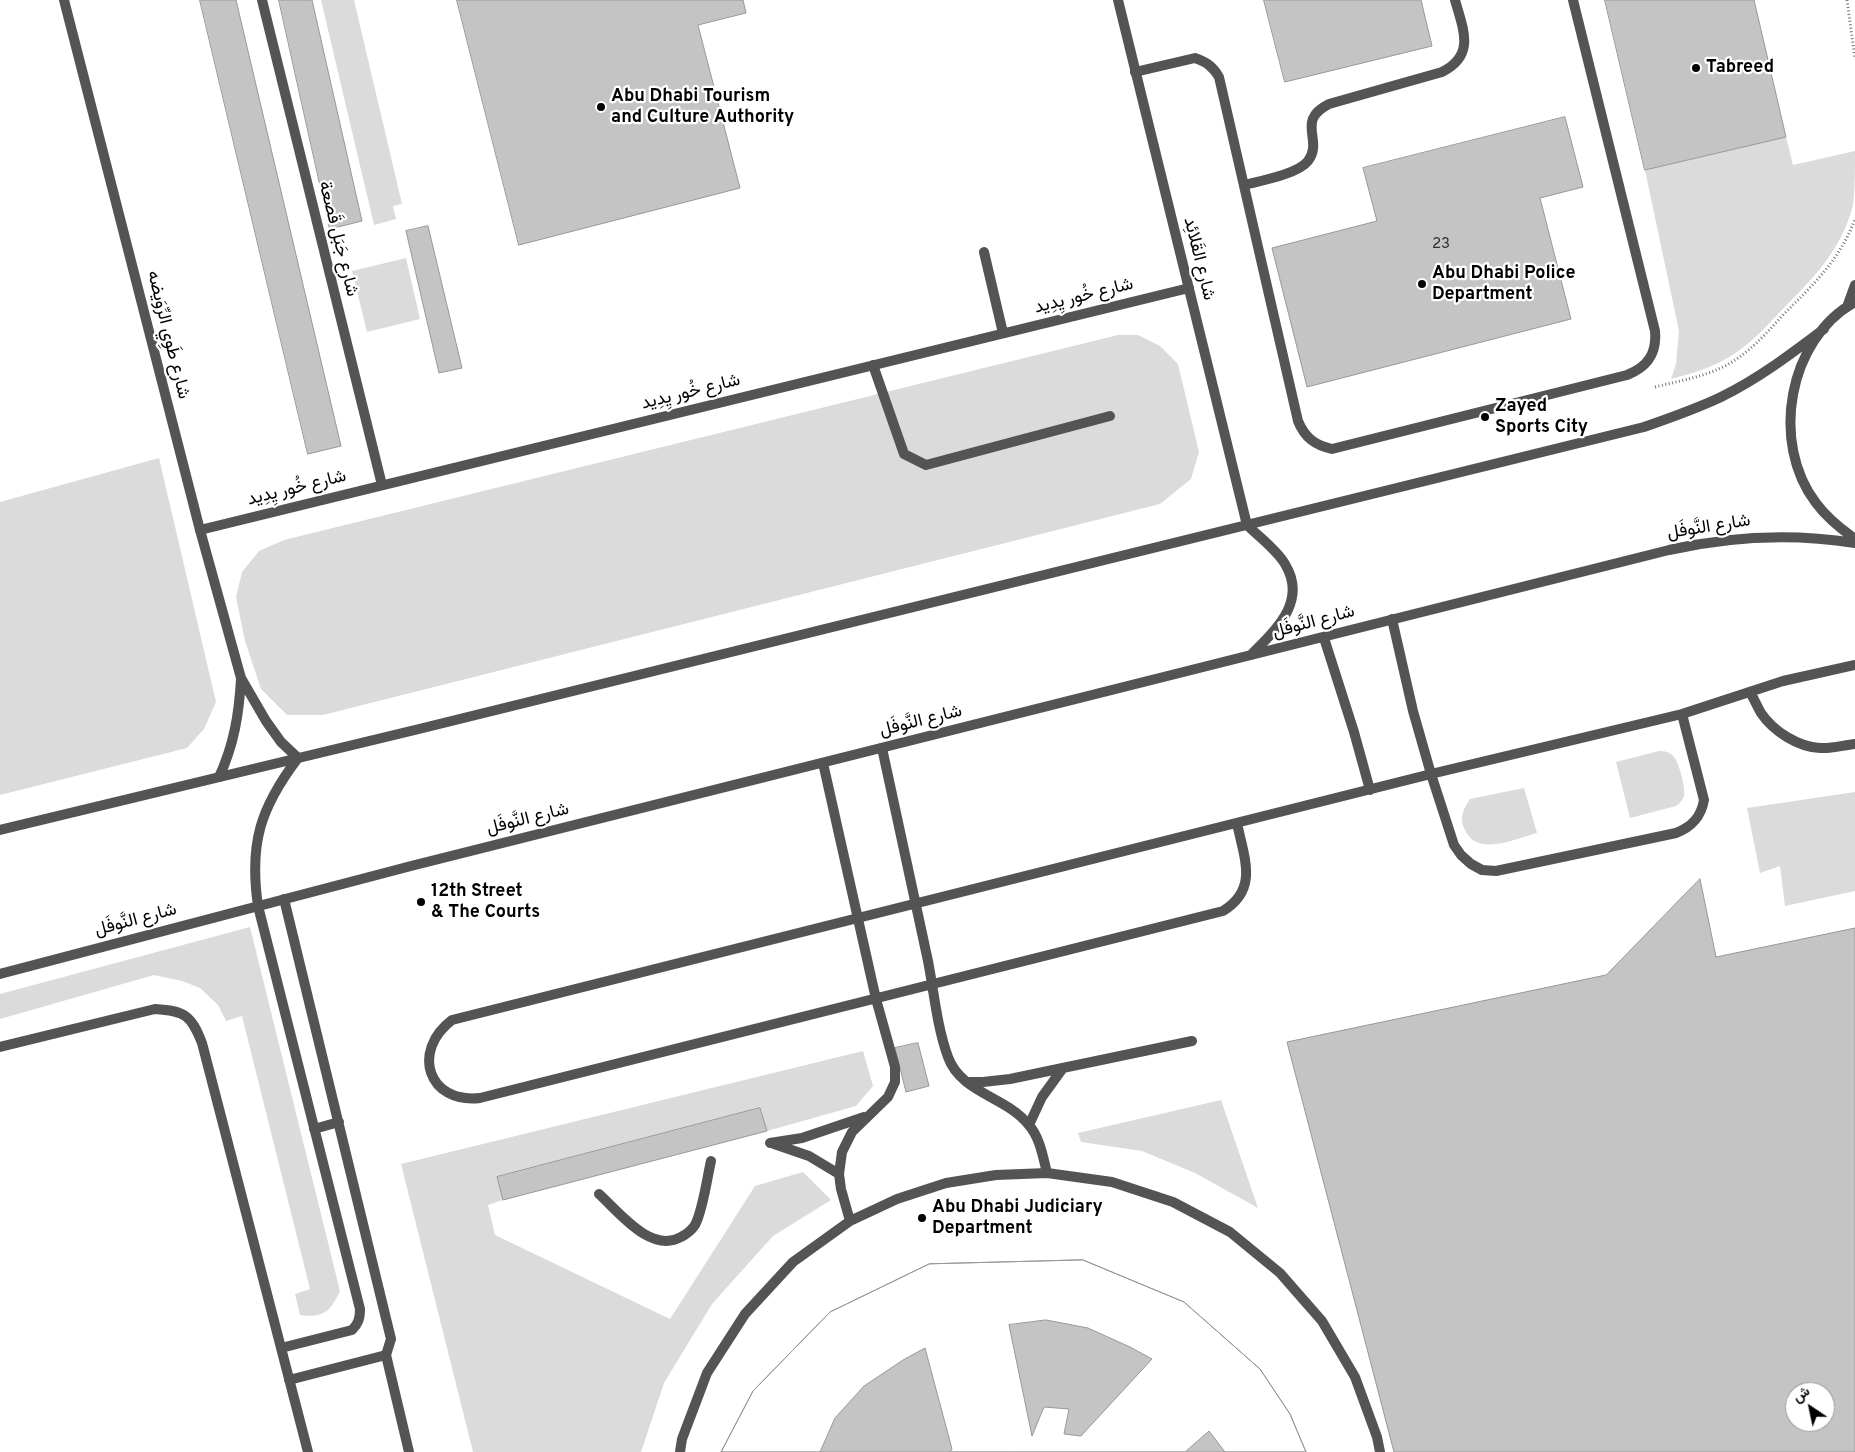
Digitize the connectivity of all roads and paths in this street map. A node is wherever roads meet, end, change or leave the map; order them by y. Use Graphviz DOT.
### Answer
graph roads {
  1 [pos="64,0"];
  2 [pos="262,0"];
  3 [pos="1118,0"];
  4 [pos="1455,0"];
  5 [pos="1573,0"];
  6 [pos="1847,0"];
  7 [pos="1855,59"];
  8 [pos="1135,72"];
  9 [pos="1244,185"];
  10 [pos="984,252"];
  11 [pos="1855,286"];
  12 [pos="1189,288"];
  13 [pos="1851,304"];
  14 [pos="1824,328"];
  15 [pos="1003,333"];
  16 [pos="873,365"];
  17 [pos="1110,416"];
  18 [pos="382,485"];
  19 [pos="1247,525"];
  20 [pos="200,530"];
  21 [pos="1855,541"];
  22 [pos="1392,619"];
  23 [pos="1324,638"];
  24 [pos="1250,656"];
  25 [pos="1855,665"];
  26 [pos="241,678"];
  27 [pos="1750,692"];
  28 [pos="1682,714"];
  29 [pos="1855,744"];
  30 [pos="882,748"];
  31 [pos="298,758"];
  32 [pos="823,763"];
  33 [pos="1431,774"];
  34 [pos="219,777"];
  35 [pos="1370,790"];
  36 [pos="1238,823"];
  37 [pos="0,830"];
  38 [pos="284,900"];
  39 [pos="916,904"];
  40 [pos="258,906"];
  41 [pos="858,918"];
  42 [pos="0,974"];
  43 [pos="933,985"];
  44 [pos="876,999"];
  45 [pos="1192,1041"];
  46 [pos="0,1048"];
  47 [pos="1063,1068"];
  48 [pos="966,1082"];
  49 [pos="867,1115"];
  50 [pos="339,1122"];
  51 [pos="1029,1125"];
  52 [pos="314,1128"];
  53 [pos="711,1161"];
  54 [pos="1047,1173"];
  55 [pos="839,1174"];
  56 [pos="599,1194"];
  57 [pos="850,1221"];
  58 [pos="281,1348"];
  59 [pos="386,1356"];
  60 [pos="289,1380"];
  61 [pos="308,1452"];
  62 [pos="409,1452"];
  63 [pos="680,1452"];
  64 [pos="1380,1452"];
  1 -- 20 [label="street, شارع طَوِي الرِّوَيضه"];
  2 -- 18 [label="street, شارع جَبَل قَصعة"];
  3 -- 8 [label="street, شارع القَلائِد"];
  4 -- 9 [label="street"];
  5 -- 9 [label="street"];
  6 -- 7 [label="path"];
  8 -- 9 [label="street"];
  8 -- 12 [label="street, شارع القَلائِد"];
  10 -- 15 [label="street"];
  11 -- 13 [label="street"];
  12 -- 15 [label="street, شارع خُور يِدِيد"];
  12 -- 19 [label="street, شارع القَلائِد"];
  13 -- 14 [label="street"];
  14 -- 19 [label="street"];
  14 -- 21 [label="street"];
  15 -- 16 [label="street, شارع خُور يِدِيد"];
  16 -- 17 [label="street"];
  16 -- 18 [label="street, شارع خُور يِدِيد"];
  18 -- 20 [label="street, شارع خُور يِدِيد"];
  19 -- 24 [label="street"];
  19 -- 31 [label="street"];
  20 -- 26 [label="street, شارع طَوِي الرِّوَيضه"];
  21 -- 22 [label="street, شارع النَّوفَل"];
  22 -- 23 [label="street, شارع النَّوفَل"];
  22 -- 33 [label="street"];
  23 -- 24 [label="street, شارع النَّوفَل"];
  23 -- 35 [label="street"];
  24 -- 30 [label="street, شارع النَّوفَل"];
  25 -- 27 [label="street"];
  26 -- 31 [label="street, شارع طَوِي الرِّوَيضه"];
  26 -- 34 [label="street, شارع طَوِي الرِّوَيضه"];
  27 -- 28 [label="street"];
  27 -- 29 [label="street"];
  28 -- 33 [label="street"];
  28 -- 33 [label="street"];
  30 -- 32 [label="street, شارع النَّوفَل"];
  30 -- 39 [label="street"];
  31 -- 34 [label="street"];
  31 -- 40 [label="street"];
  32 -- 38 [label="street, شارع النَّوفَل"];
  32 -- 41 [label="street"];
  33 -- 35 [label="street"];
  34 -- 37 [label="street"];
  35 -- 36 [label="street"];
  36 -- 39 [label="street"];
  36 -- 43 [label="street"];
  38 -- 40 [label="street, شارع النَّوفَل"];
  38 -- 50 [label="street"];
  39 -- 41 [label="street"];
  39 -- 43 [label="street"];
  40 -- 42 [label="street, شارع النَّوفَل"];
  40 -- 52 [label="street"];
  41 -- 44 [label="street"];
  41 -- 44 [label="street"];
  43 -- 44 [label="street"];
  43 -- 48 [label="street"];
  44 -- 49 [label="street"];
  45 -- 47 [label="street"];
  46 -- 58 [label="street"];
  47 -- 48 [label="street"];
  47 -- 51 [label="street"];
  48 -- 51 [label="street"];
  49 -- 55 [label="street"];
  49 -- 55 [label="street"];
  50 -- 52 [label="street"];
  50 -- 59 [label="street"];
  51 -- 54 [label="street"];
  52 -- 58 [label="street"];
  53 -- 56 [label="street"];
  54 -- 57 [label="street"];
  54 -- 64 [label="street"];
  55 -- 57 [label="street"];
  57 -- 63 [label="street"];
  58 -- 60 [label="street"];
  59 -- 60 [label="street"];
  59 -- 62 [label="street"];
  60 -- 61 [label="street"];
}
